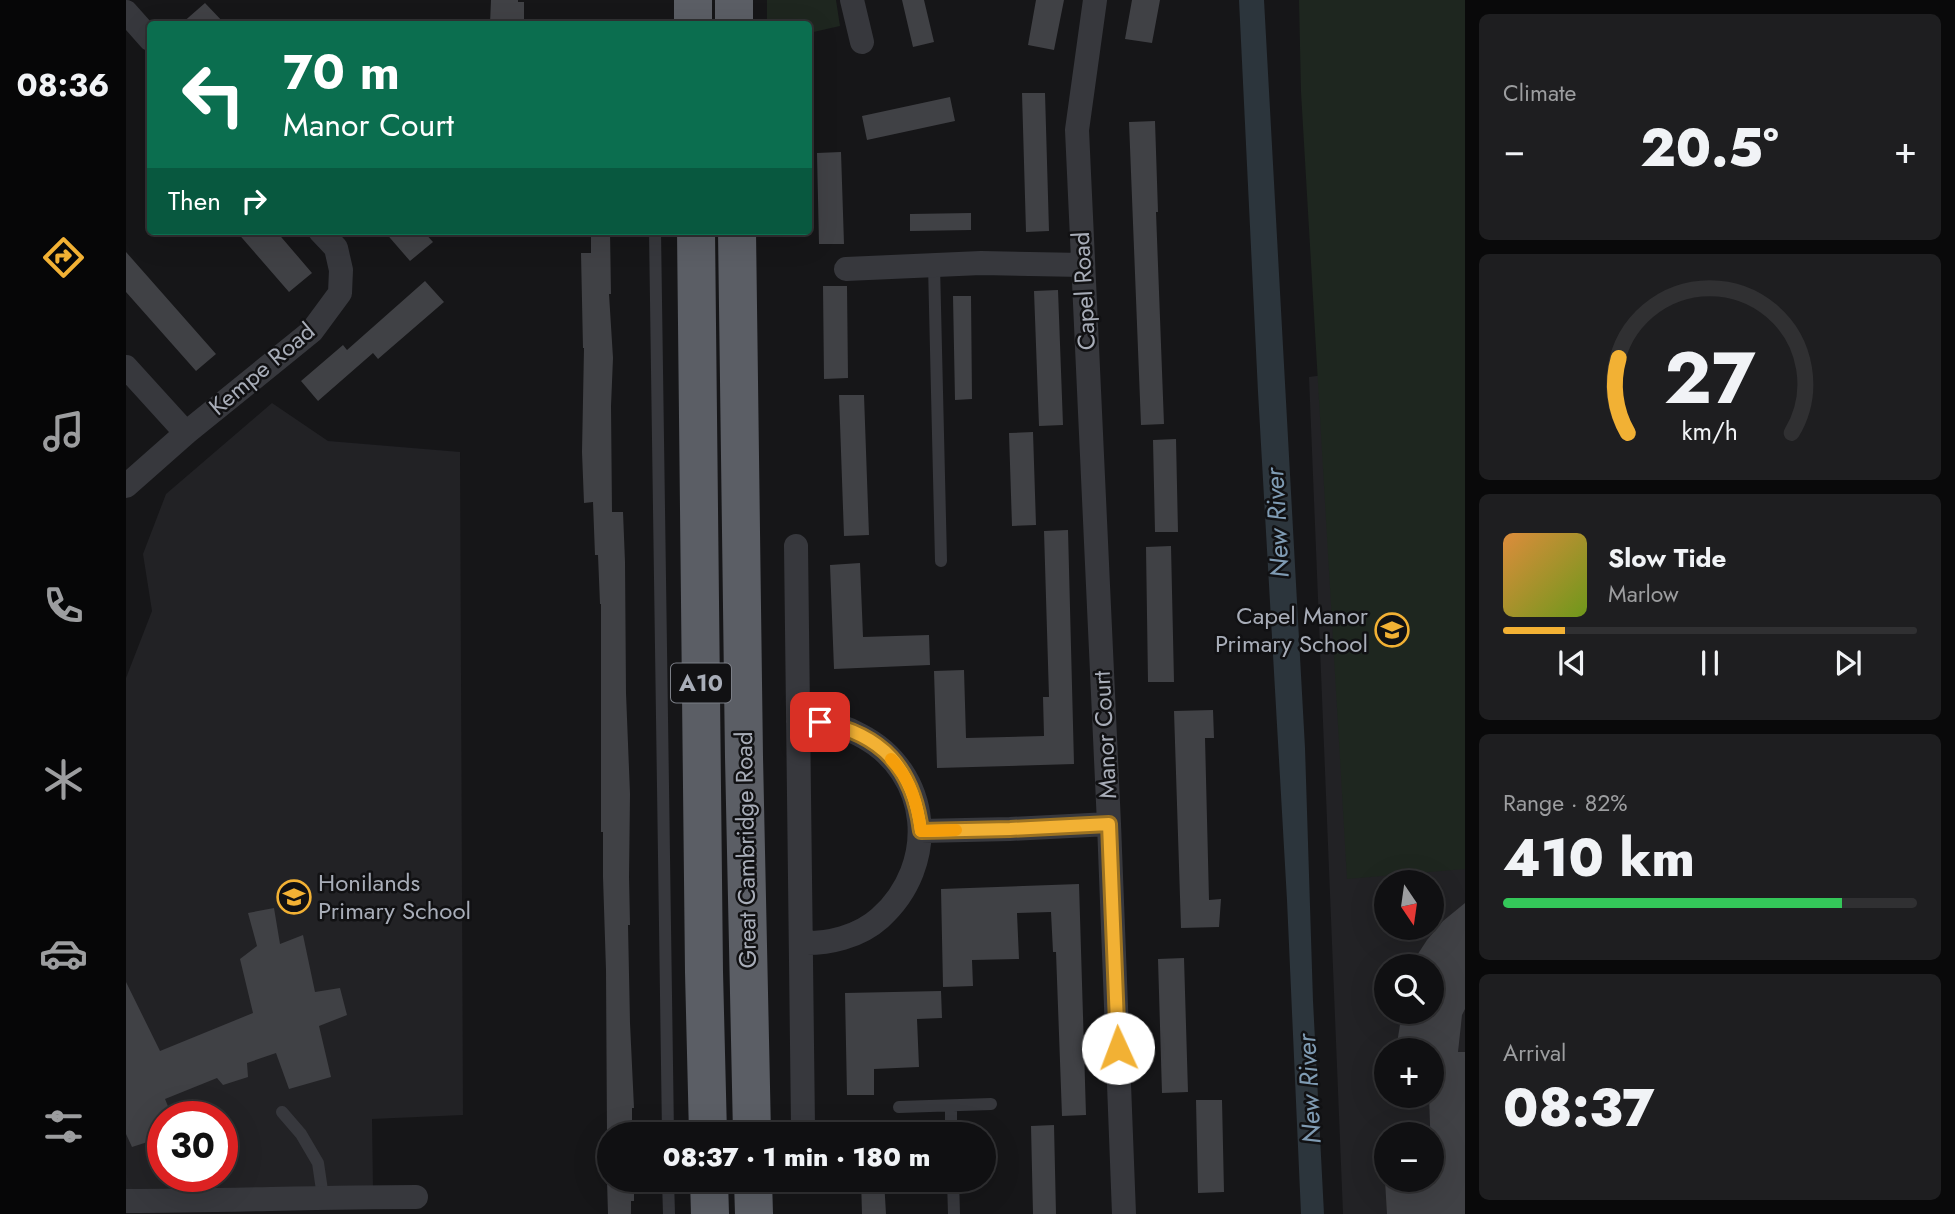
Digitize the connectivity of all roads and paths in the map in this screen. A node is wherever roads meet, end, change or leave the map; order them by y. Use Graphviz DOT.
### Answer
graph roads {
  1 [pos="693,0"];
  2 [pos="734,0"];
  3 [pos="852,0"];
  4 [pos="1095,0"];
  5 [pos="126,12"];
  6 [pos="693,21"];
  7 [pos="734,21"];
  8 [pos="147,36"];
  9 [pos="862,42"];
  10 [pos="324,235"];
  11 [pos="655,235"];
  12 [pos="696,235"];
  13 [pos="737,235"];
  14 [pos="934,265"];
  15 [pos="1083,265"];
  16 [pos="846,269"];
  17 [pos="126,367"];
  18 [pos="186,433"];
  19 [pos="126,486"];
  20 [pos="796,545"];
  21 [pos="941,561"];
  22 [pos="1098,584"];
  23 [pos="798,722"];
  24 [pos="1109,824"];
  25 [pos="921,831"];
  26 [pos="801,943"];
  27 [pos="991,1104"];
  28 [pos="899,1107"];
  29 [pos="951,1107"];
  30 [pos="282,1112"];
  31 [pos="668,1122"];
  32 [pos="708,1122"];
  33 [pos="752,1122"];
  34 [pos="803,1122"];
  35 [pos="951,1122"];
  36 [pos="668,1192"];
  37 [pos="709,1192"];
  38 [pos="753,1192"];
  39 [pos="953,1192"];
  40 [pos="323,1197"];
  41 [pos="416,1197"];
  42 [pos="126,1201"];
  43 [pos="233,1207"];
  44 [pos="669,1214"];
  45 [pos="710,1214"];
  46 [pos="754,1214"];
  47 [pos="954,1214"];
  48 [pos="1124,1214"];
  1 -- 6 [label="highway"];
  2 -- 7 [label="highway"];
  3 -- 9 [label="street"];
  4 -- 15 [label="street, Capel Road"];
  5 -- 8 [label="street"];
  10 -- 18 [label="street, Kempe Road"];
  11 -- 31 [label="lane"];
  12 -- 32 [label="highway, Great Cambridge Road / A10"];
  13 -- 33 [label="highway, Great Cambridge Road / A10"];
  14 -- 15 [label="street"];
  14 -- 16 [label="street"];
  14 -- 21 [label="lane"];
  15 -- 22 [label="street, Capel Road"];
  17 -- 18 [label="street"];
  18 -- 19 [label="street, Kempe Road"];
  20 -- 23 [label="street"];
  22 -- 24 [label="street, Manor Court"];
  23 -- 25 [label="street"];
  23 -- 26 [label="street"];
  24 -- 25 [label="street, Manor Court"];
  24 -- 48 [label="street"];
  25 -- 26 [label="street"];
  26 -- 34 [label="street"];
  27 -- 29 [label="lane"];
  28 -- 29 [label="lane"];
  29 -- 35 [label="lane"];
  30 -- 40 [label="lane"];
  36 -- 44 [label="lane"];
  37 -- 45 [label="highway"];
  38 -- 46 [label="highway"];
  39 -- 47 [label="lane"];
  40 -- 41 [label="street"];
  40 -- 43 [label="street"];
  42 -- 43 [label="street"];
}
